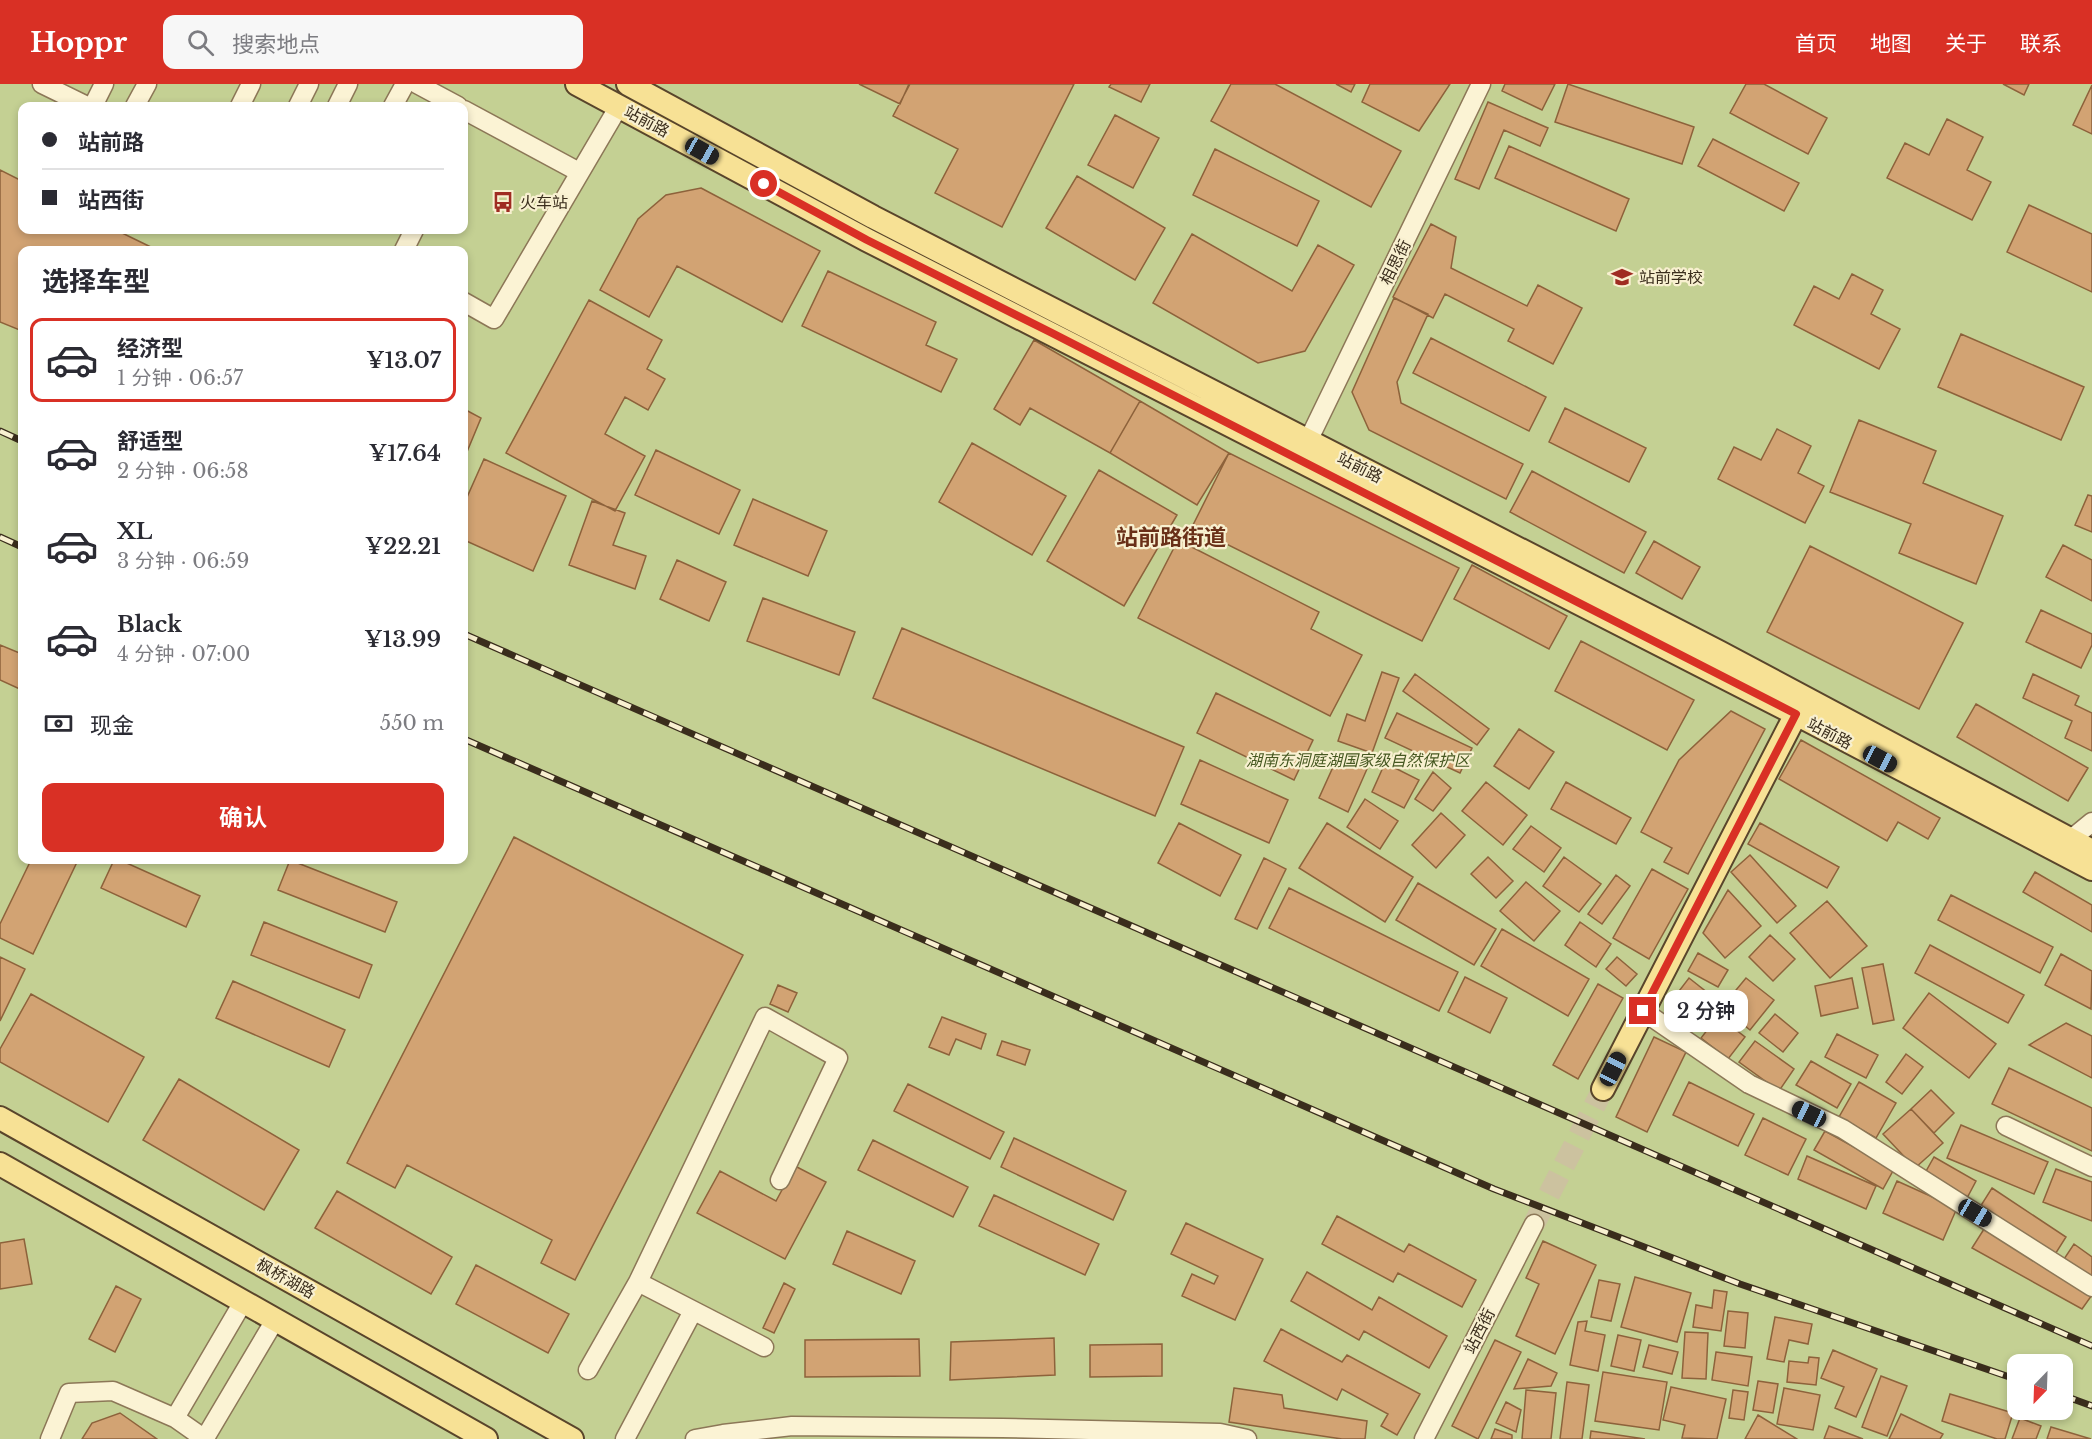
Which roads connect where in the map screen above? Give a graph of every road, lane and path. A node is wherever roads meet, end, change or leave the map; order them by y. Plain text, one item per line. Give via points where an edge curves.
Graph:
1 (42, 84) edge
2 (94, 84) edge
3 (104, 84) edge
4 (147, 84) edge
5 (251, 84) edge
6 (309, 84) edge
7 (348, 84) edge
8 (577, 84) edge
9 (628, 84) edge
10 (1481, 84) edge
11 (406, 85) edge
12 (80, 102) edge
13 (89, 102) edge
14 (91, 102) edge
15 (137, 102) edge
16 (242, 102) edge
17 (300, 102) edge
18 (339, 102) edge
19 (395, 102) edge
20 (439, 102) edge
21 (619, 106) junction
22 (468, 117) edge
23 (579, 172) junction
24 (468, 304) edge
25 (1308, 441) junction
26 (1796, 714) junction
27 (2092, 822) edge
28 (2070, 840) junction
29 (2092, 851) edge
30 (2092, 869) edge
31 (1643, 1011) junction
32 (1603, 1089) tunnel mouth
33 (0, 1118) edge
34 (2006, 1126) dead end
35 (0, 1164) edge
36 (2092, 1167) edge
37 (780, 1180) dead end
38 (1533, 1224) tunnel mouth
39 (638, 1282) junction
40 (2092, 1287) edge
41 (243, 1302) junction
42 (693, 1311) junction
43 (275, 1320) junction
44 (764, 1347) dead end
45 (588, 1370) dead end
46 (175, 1418) junction
47 (1220, 1436) edge
48 (50, 1439) edge
49 (206, 1439) edge
50 (486, 1439) edge
51 (572, 1439) edge
52 (625, 1439) edge
53 (695, 1439) edge
54 (1247, 1439) edge
55 (1424, 1439) edge

1 - 12 street
2 - 13 street
3 - 14 street
4 - 15 street
5 - 16 street
6 - 17 street
7 - 18 street
8 - 21 main road, 站前路
9 - 25 main road, 站前路 via 873,217
10 - 25 street, 相思街
11 - 19 street
11 - 20 street
21 - 23 street
21 - 26 main road, 站前路 via 867,240
22 - 23 street
23 - 24 street via 494,319
25 - 28 main road, 站前路 via 1719,652
26 - 30 main road, 站前路
26 - 31 main road
27 - 28 street
28 - 29 main road, 站前路
31 - 32 main road
31 - 40 street via 1749,1084 1842,1129
33 - 51 main road, 枫桥湖路
34 - 36 street
35 - 41 main road
37 - 39 street via 838,1058 765,1017
38 - 55 street, 站西街
39 - 42 street
39 - 45 street
41 - 43 main road
41 - 46 street
42 - 44 street
42 - 52 street
43 - 49 street
43 - 50 main road
46 - 48 street via 113,1391 69,1393
46 - 49 street
47 - 53 street via 792,1426
47 - 54 street

